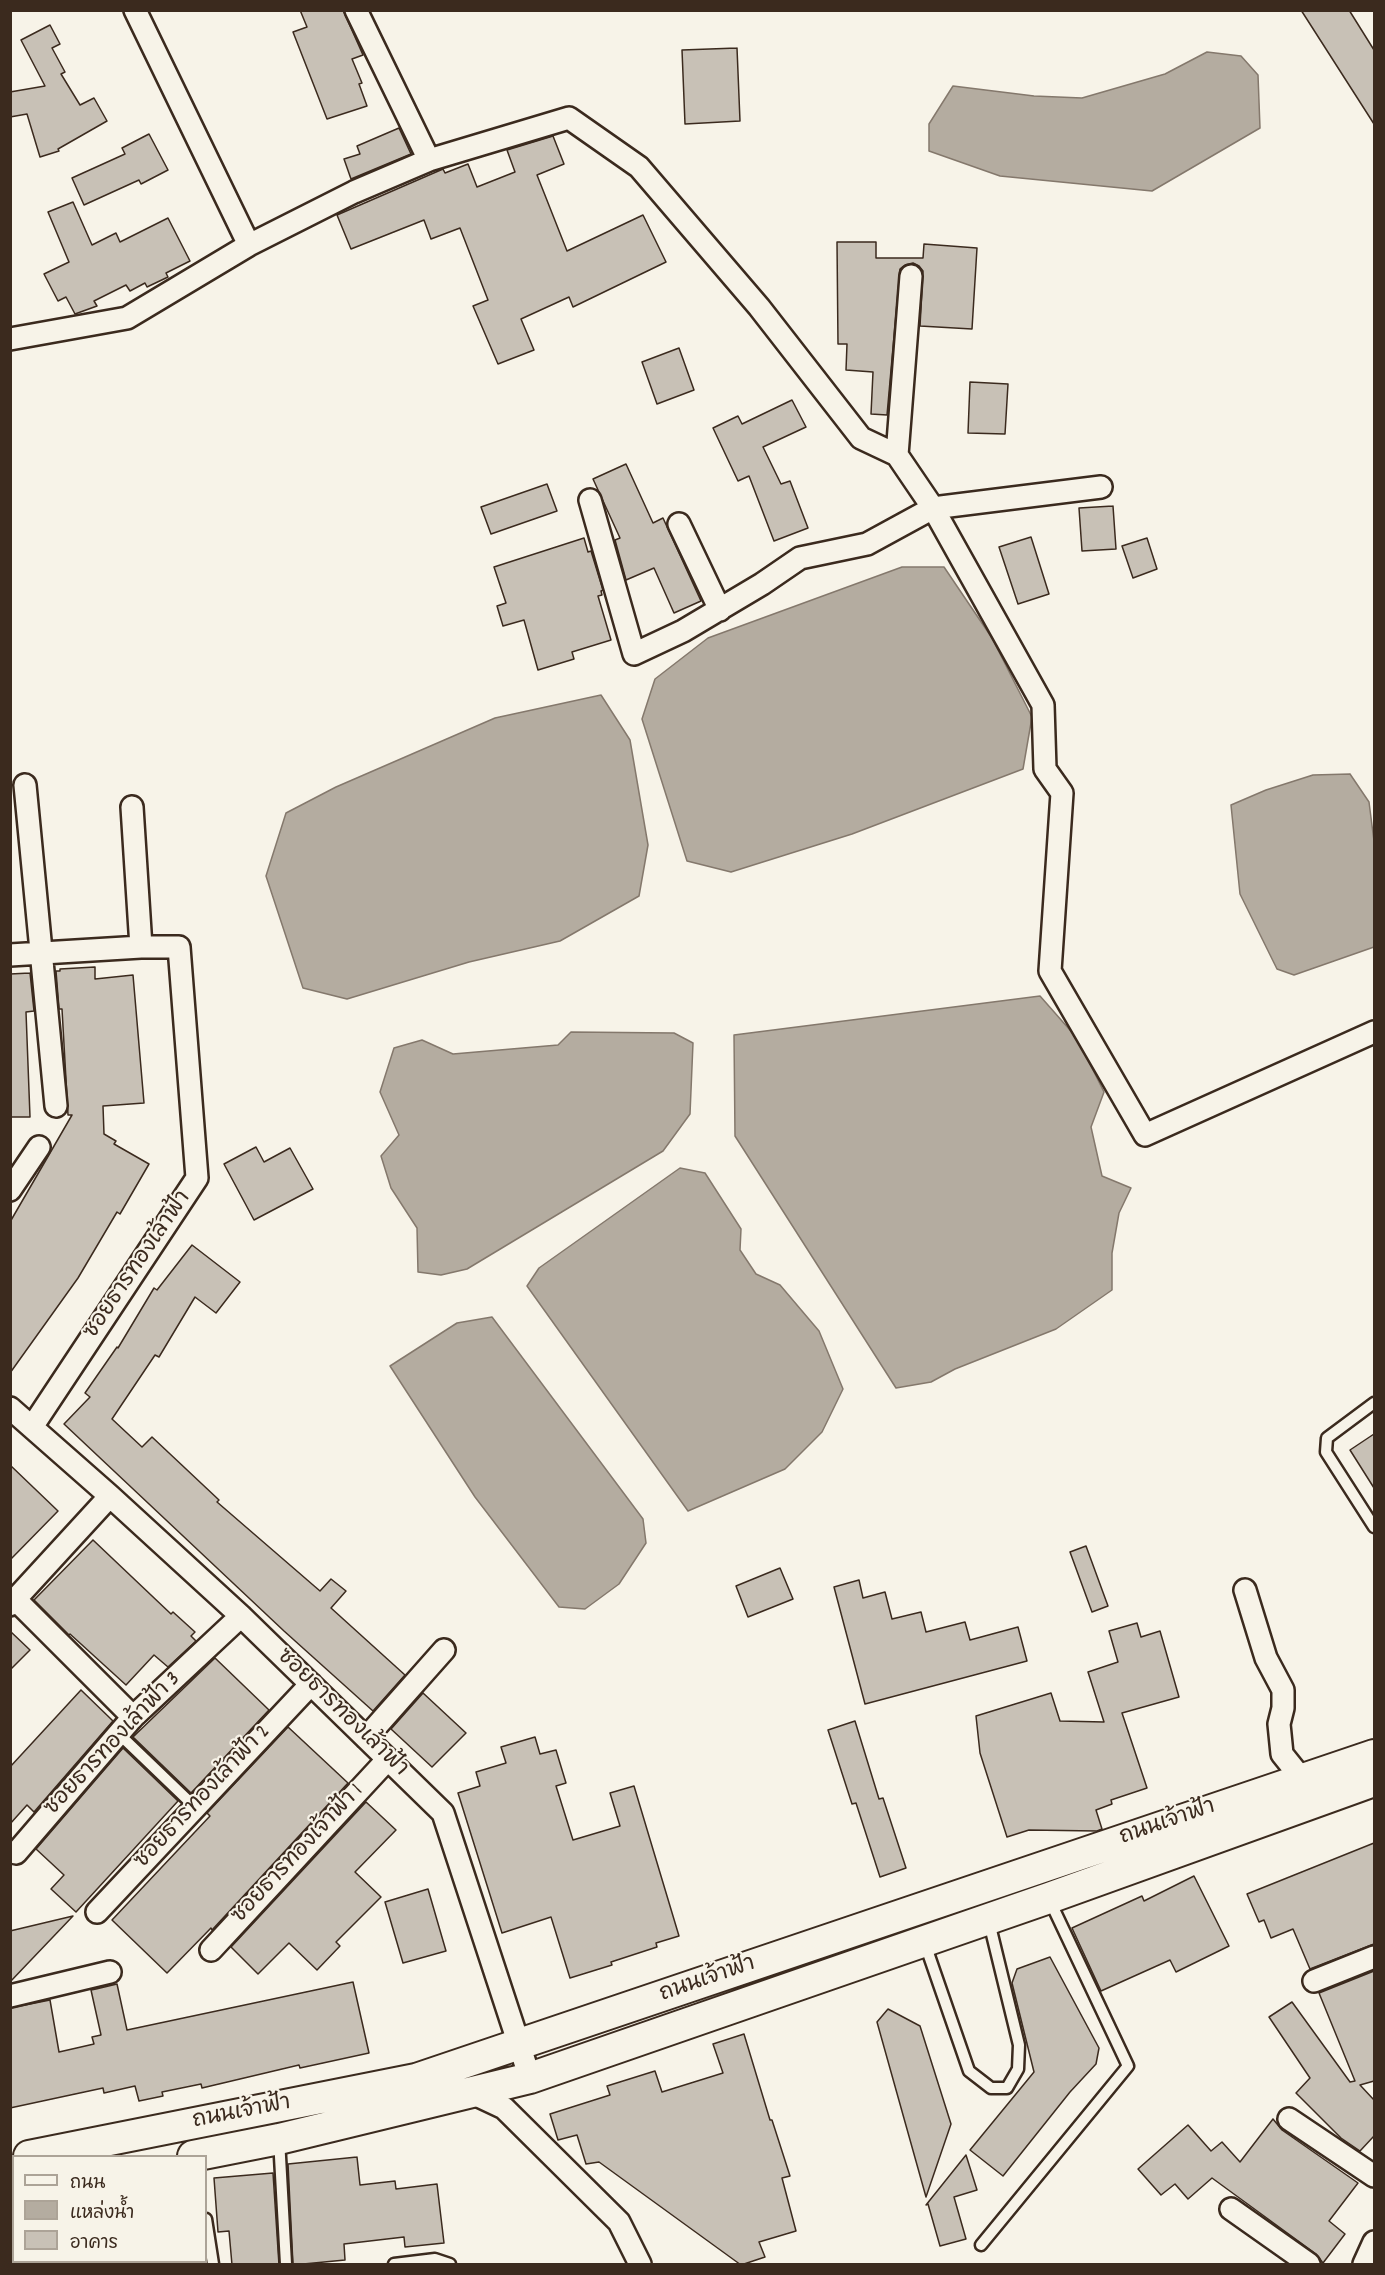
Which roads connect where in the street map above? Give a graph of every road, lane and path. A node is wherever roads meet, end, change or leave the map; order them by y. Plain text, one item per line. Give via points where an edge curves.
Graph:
1 (135, 10) edge
2 (356, 10) edge
3 (429, 160) junction
4 (249, 245) junction
5 (911, 276) dead end
6 (10, 339) edge
7 (897, 455) junction
8 (1101, 487) dead end
9 (590, 500) dead end
10 (933, 507) junction
11 (679, 524) dead end
12 (720, 610) junction
13 (25, 785) dead end
14 (132, 807) dead end
15 (141, 947) junction
16 (42, 953) junction
17 (10, 955) edge
18 (1374, 1032) edge
19 (56, 1106) dead end
20 (39, 1148) dead end
21 (10, 1190) edge
22 (1374, 1403) edge
23 (10, 1408) edge
24 (32, 1426) junction
25 (110, 1496) junction
26 (1374, 1527) edge
27 (1245, 1590) dead end
28 (13, 1603) edge
29 (241, 1616) junction
30 (444, 1650) dead end
31 (311, 1684) junction
32 (133, 1717) junction
33 (119, 1734) junction
34 (366, 1738) junction
35 (1374, 1755) edge
36 (388, 1759) junction
37 (1302, 1779) junction
38 (1374, 1781) edge
39 (195, 1807) junction
40 (16, 1853) dead end
41 (1049, 1898) junction
42 (97, 1912) dead end
43 (988, 1919) junction
44 (924, 1941) junction
45 (211, 1950) dead end
46 (1374, 1958) edge
47 (110, 1972) dead end
48 (1314, 1981) dead end
49 (10, 1996) edge
50 (520, 2044) junction
51 (530, 2078) junction
52 (470, 2092) junction
53 (1289, 2119) dead end
54 (279, 2139) junction
55 (39, 2155) edge
56 (200, 2155) edge
57 (1374, 2176) edge
58 (1231, 2209) dead end
59 (207, 2226) edge
60 (1374, 2242) edge
61 (981, 2245) dead end
62 (213, 2265) edge
63 (285, 2265) edge
64 (394, 2265) edge
65 (450, 2265) edge
66 (640, 2265) edge
67 (1309, 2265) edge
68 (1364, 2265) edge

1 - 4 street
2 - 3 street
3 - 4 street via 354,192
3 - 7 street via 569,117 639,167 759,307 861,438
4 - 6 street via 127,318
5 - 7 street
7 - 10 street
8 - 10 street
9 - 12 street via 634,654
10 - 12 street via 867,544 800,558
10 - 18 street via 1043,705 1046,769 1062,793 1050,971 1145,1135
11 - 12 street
13 - 16 street
14 - 15 street
15 - 16 street
15 - 24 street, ซอยธารทองเล้าฟ้า via 179,947 197,1178
16 - 17 street
16 - 19 street
20 - 21 street
22 - 26 lane via 1327,1438 1326,1452
23 - 24 street, ซอยธารทองเล้าฟ้า
24 - 25 street, ซอยธารทองเล้าฟ้า
25 - 28 street
25 - 29 street, ซอยธารทองเล้าฟ้า
27 - 37 street via 1266,1658 1283,1690 1279,1724 1282,1754
28 - 32 street
29 - 31 street, ซอยธารทองเล้าฟ้า
29 - 32 street, ซอยธารทองเล้าฟ้า 3
30 - 34 street
31 - 34 street, ซอยธารทองเล้าฟ้า
31 - 39 street, ซอยธารทองเล้าฟ้า 2
32 - 33 street, ซอยธารทองเล้าฟ้า 3
33 - 39 lane
33 - 40 street, ซอยธารทองเล้าฟ้า 3
34 - 36 street, ซอยธารทองเล้าฟ้า
35 - 37 main road, ถนนเจ้าฟ้า
36 - 45 street, ซอยธารทองเจ้าฟ้า 1
36 - 50 street, ซอยธารทองเล้าฟ้า via 442,1813
37 - 50 main road, ถนนเจ้าฟ้า
38 - 41 main road, ถนนเจ้าฟ้า
39 - 42 street, ซอยธารทองเล้าฟ้า 2
41 - 43 main road, ถนนเจ้าฟ้า
41 - 61 lane via 1128,2066
43 - 44 main road, ถนนเจ้าฟ้า
43 - 44 lane via 1019,2045 1018,2069 1007,2088 991,2088 969,2071
44 - 51 main road, ถนนเจ้าฟ้า
46 - 48 street
47 - 49 street
50 - 51 street, ซอยธารทองเล้าฟ้า
50 - 55 main road, ถนนเจ้าฟ้า via 416,2079
51 - 52 main road, ถนนเจ้าฟ้า
52 - 54 main road, ถนนเจ้าฟ้า
52 - 66 street via 504,2108 619,2222
53 - 57 street
54 - 56 main road, ถนนเจ้าฟ้า
54 - 63 lane
58 - 67 street
59 - 62 lane
60 - 68 street
64 - 65 lane via 435,2259

